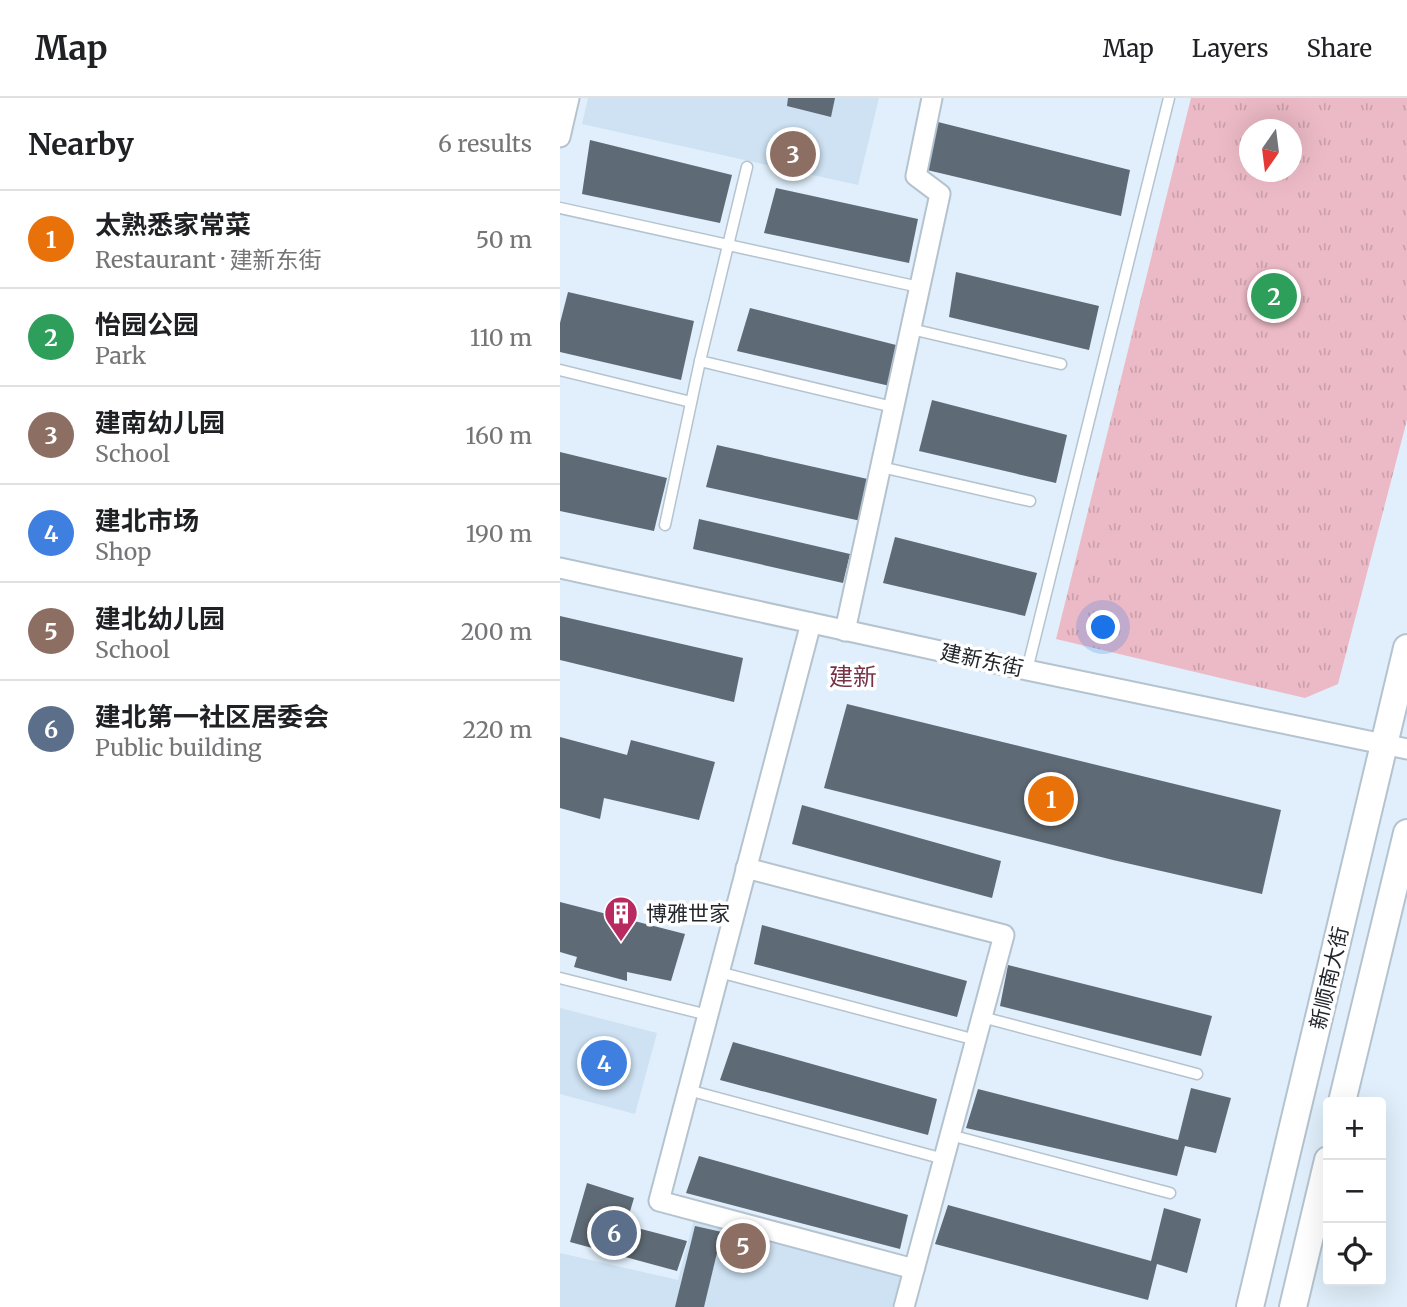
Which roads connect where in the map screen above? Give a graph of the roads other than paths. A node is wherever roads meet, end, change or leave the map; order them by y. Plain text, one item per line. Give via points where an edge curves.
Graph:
1 (569, 98) edge
2 (932, 98) edge
3 (1169, 98) edge
4 (560, 137) edge
5 (747, 167) dead end
6 (560, 208) edge
7 (728, 244) junction
8 (919, 287) junction
9 (911, 329) junction
10 (700, 361) junction
11 (1061, 364) dead end
12 (560, 370) edge
13 (691, 401) junction
14 (894, 407) junction
15 (881, 467) junction
16 (1030, 501) dead end
17 (665, 525) dead end
18 (560, 568) edge
19 (811, 623) junction
20 (845, 631) junction
21 (1407, 648) edge
22 (1027, 670) junction
23 (1399, 748) edge
24 (1407, 833) edge
25 (747, 867) junction
26 (719, 972) junction
27 (560, 978) edge
28 (708, 1015) junction
29 (982, 1017) junction
30 (976, 1040) junction
31 (1197, 1074) dead end
32 (688, 1090) junction
33 (1343, 1097) edge
34 (950, 1135) junction
35 (944, 1159) junction
36 (1323, 1181) edge
37 (1170, 1193) dead end
38 (914, 1269) junction
39 (905, 1307) edge
40 (1250, 1307) edge
41 (1293, 1307) edge

1 - 4 street
2 - 8 street via 916,176 940,194
3 - 22 lane
5 - 7 lane
6 - 7 lane
7 - 8 lane
7 - 10 lane
8 - 9 street
9 - 11 lane
9 - 14 street
10 - 13 lane
10 - 14 lane
12 - 13 lane
13 - 17 lane
14 - 15 street
15 - 16 lane
15 - 20 street
18 - 19 street, 建新东街
19 - 20 street, 建新东街
19 - 25 street
20 - 22 street, 建新东街
21 - 23 main road, 新顺南大街
22 - 23 street, 建新东街
23 - 40 main road, 新顺南大街
24 - 33 main road, 新顺南大街
25 - 26 street
25 - 29 street via 1004,935
26 - 28 street
26 - 30 lane
27 - 28 lane
28 - 32 street
29 - 30 street
29 - 31 lane
30 - 34 street
32 - 35 lane
32 - 38 street via 659,1201
34 - 35 street
34 - 37 lane
35 - 38 street
36 - 41 main road
38 - 39 street

